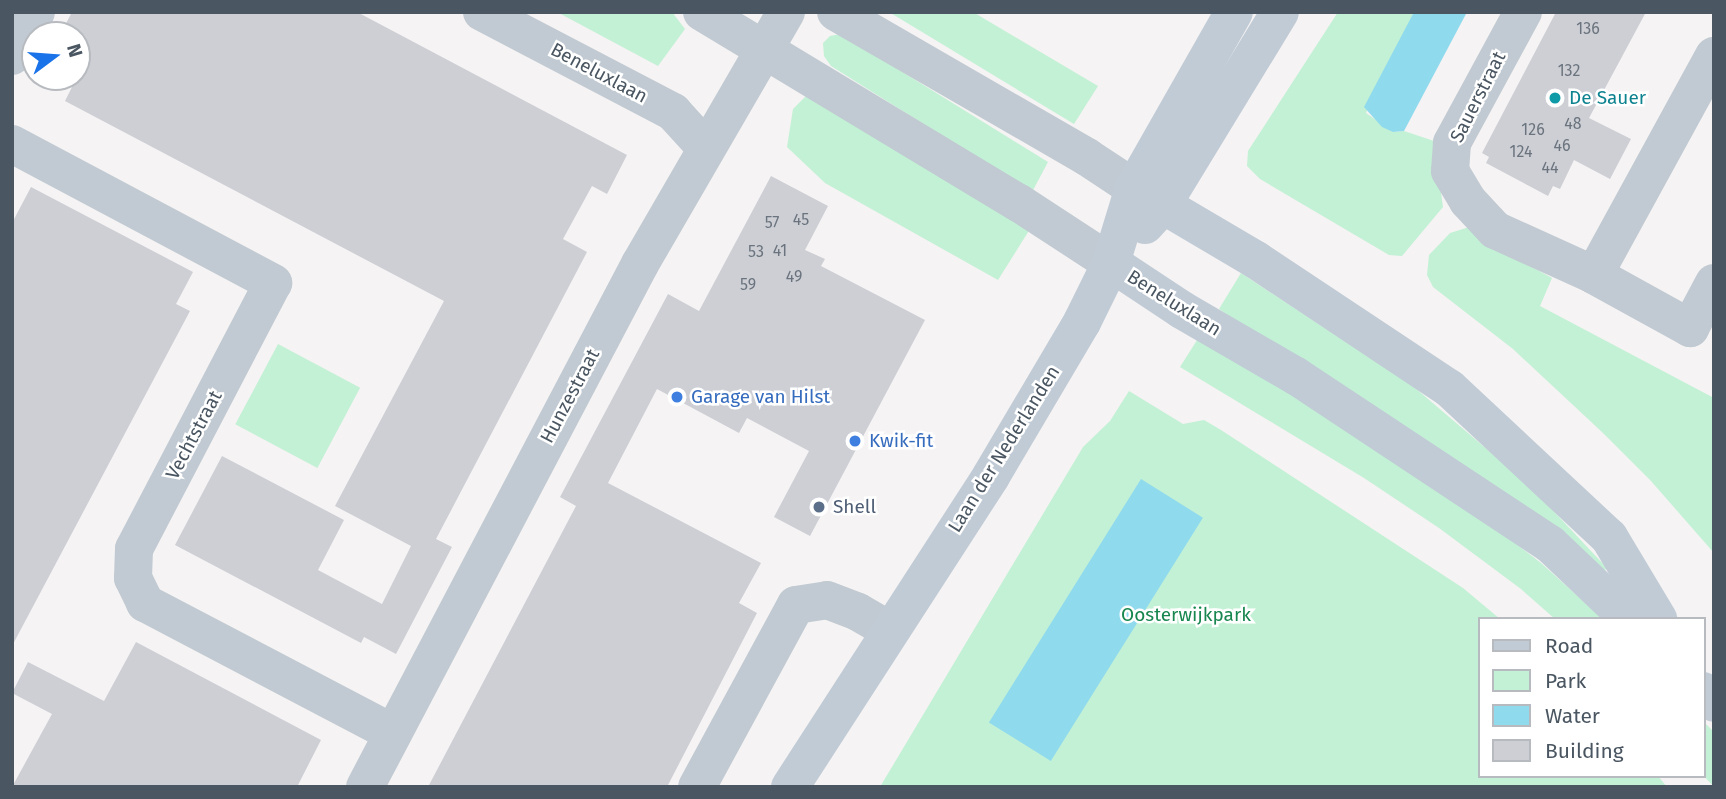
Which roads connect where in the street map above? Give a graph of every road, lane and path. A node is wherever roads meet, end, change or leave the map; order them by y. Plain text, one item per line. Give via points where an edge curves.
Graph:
1 (36, 12) edge
2 (482, 12) edge
3 (702, 12) edge
4 (786, 12) edge
5 (836, 12) edge
6 (1234, 12) edge
7 (1280, 12) edge
8 (1523, 12) edge
9 (765, 50) junction
10 (12, 56) edge
11 (1714, 56) edge
12 (12, 144) edge
13 (705, 147) junction
14 (1147, 198) junction
15 (1111, 263) junction
16 (1594, 275) junction
17 (1714, 283) edge
18 (1702, 334) edge
19 (1627, 617) edge
20 (1657, 617) edge
21 (889, 630) junction
22 (393, 733) junction
23 (365, 787) edge
24 (697, 787) edge
25 (789, 787) edge

1 - 10 street
2 - 13 street, Beneluxlaan via 673,113
3 - 9 street, Beneluxlaan
4 - 9 street, Hunzestraat
5 - 14 street via 1087,157
6 - 14 main road, Laan der Nederlanden
7 - 14 main road, Laan der Nederlanden
8 - 16 street, Sauerstraat via 1451,143 1450,171 1468,201 1494,230
9 - 13 street, Hunzestraat
9 - 15 street, Beneluxlaan
11 - 16 street
12 - 22 street, Vechtstraat via 273,284 134,549 134,578 145,603
13 - 22 street, Hunzestraat
14 - 15 main road, Laan der Nederlanden
14 - 20 main road via 1256,260 1449,388 1609,537
15 - 19 main road, Beneluxlaan via 1296,376 1549,544
15 - 21 main road, Laan der Nederlanden via 1082,322 991,476
16 - 18 street, Sauerstraat
17 - 18 street, Sauerstraat
21 - 24 street via 827,600 796,605
21 - 25 main road, Laan der Nederlanden
22 - 23 street, Hunzestraat

